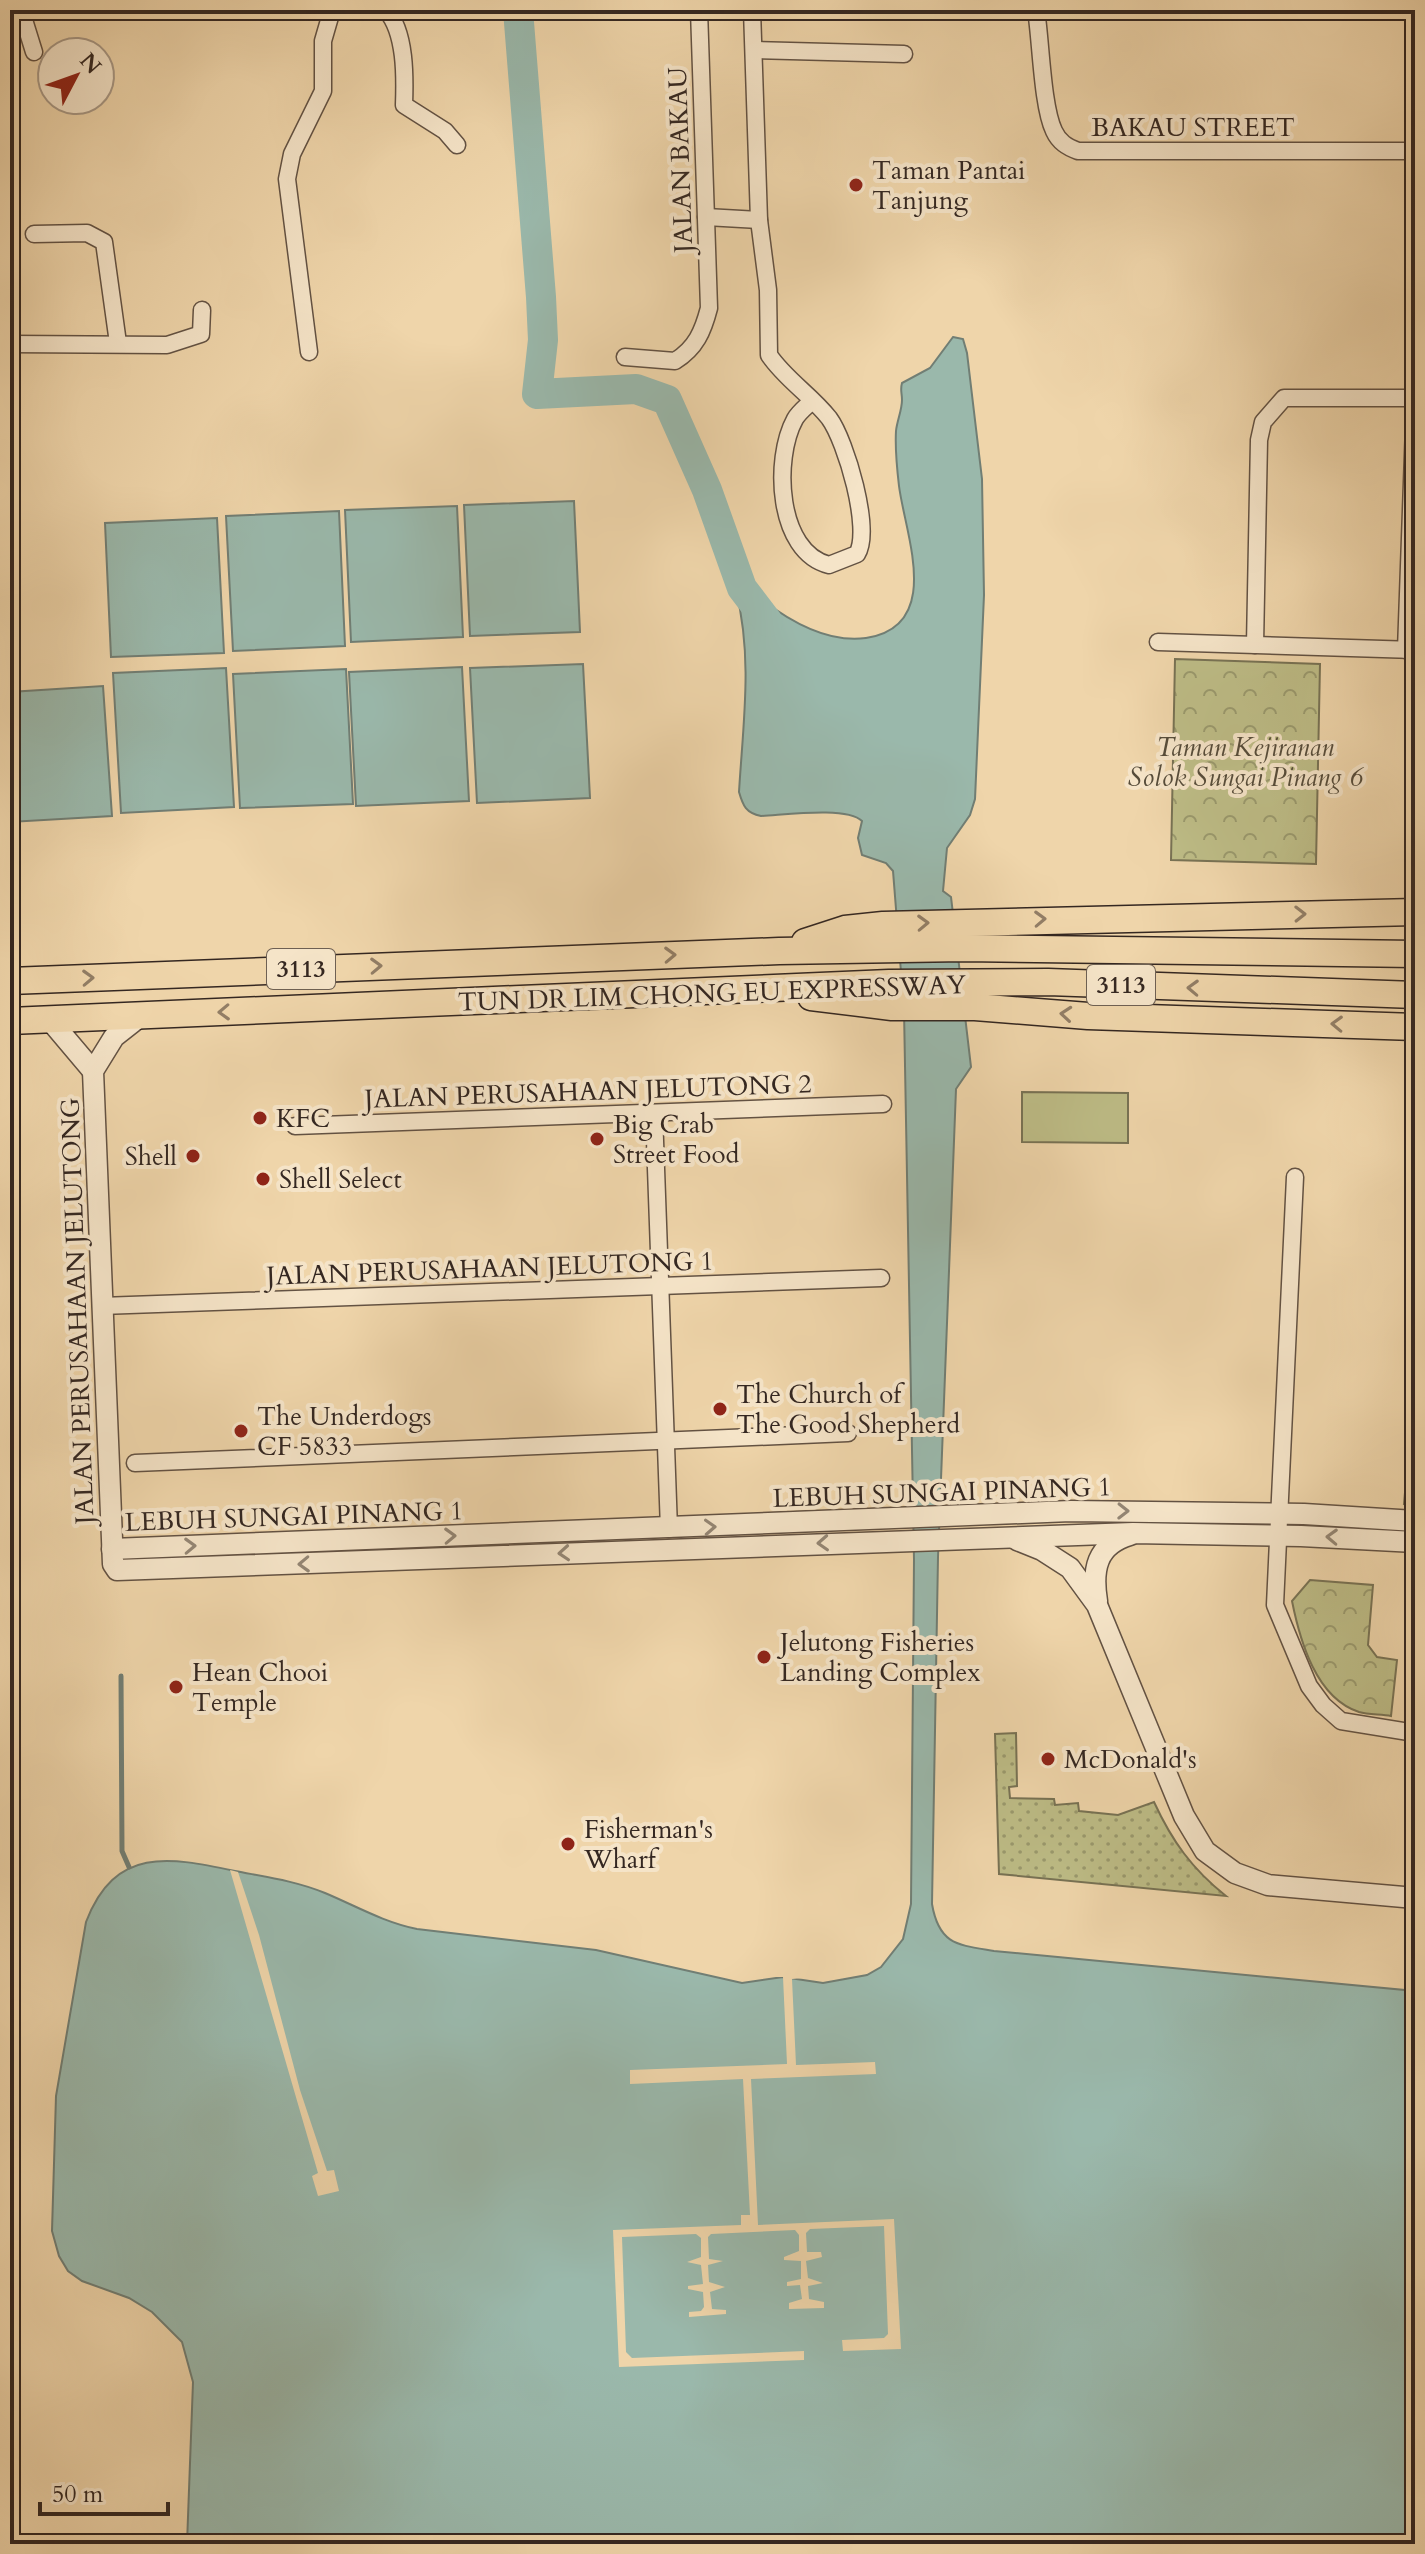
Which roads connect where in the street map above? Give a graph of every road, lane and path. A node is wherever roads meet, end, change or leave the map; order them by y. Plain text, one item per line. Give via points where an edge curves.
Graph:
1 (21, 10) edge
2 (332, 10) edge
3 (386, 10) edge
4 (699, 10) edge
5 (752, 10) edge
6 (1036, 10) edge
7 (755, 50) junction
8 (34, 52) dead end
9 (904, 54) dead end
10 (457, 145) dead end
11 (1415, 151) edge
12 (706, 217) junction
13 (759, 220) junction
14 (34, 234) dead end
15 (202, 310) dead end
16 (118, 343) junction
17 (10, 344) edge
18 (309, 352) dead end
19 (625, 357) dead end
20 (1415, 398) edge
21 (812, 401) junction
22 (1158, 642) dead end
23 (1255, 645) junction
24 (1410, 650) edge
25 (1415, 912) edge
26 (963, 935) junction
27 (1415, 954) edge
28 (10, 981) edge
29 (972, 995) junction
30 (1415, 995) edge
31 (142, 1015) junction
32 (50, 1020) junction
33 (10, 1021) edge
34 (1415, 1027) edge
35 (93, 1071) junction
36 (883, 1104) dead end
37 (654, 1113) junction
38 (295, 1126) dead end
39 (1295, 1177) dead end
40 (881, 1278) dead end
41 (660, 1286) junction
42 (101, 1306) junction
43 (848, 1433) dead end
44 (666, 1441) junction
45 (135, 1463) dead end
46 (1280, 1513) junction
47 (1415, 1521) edge
48 (669, 1529) junction
49 (1133, 1533) junction
50 (1006, 1536) junction
51 (1279, 1536) junction
52 (1415, 1542) edge
53 (112, 1549) junction
54 (1097, 1605) junction
55 (1415, 1733) edge
56 (1415, 1898) edge

1 - 8 street
2 - 18 street via 323,41 323,91 292,154 287,179
3 - 10 street via 396,26 404,105
4 - 12 street, JALAN BAKAU
5 - 7 street
6 - 11 street, BAKAU STREET via 1050,120 1068,148
7 - 9 street
7 - 13 street
12 - 13 street
12 - 19 street, JALAN BAKAU via 709,308 704,328 680,359
13 - 21 street via 769,355
14 - 16 street via 87,233 104,242
15 - 16 street via 204,329 197,338 167,345
16 - 17 street
20 - 23 street via 1284,398 1263,422
20 - 24 street
21 - 21 street via 843,441 863,528 857,554 829,565 808,557 797,543 785,506 792,426
22 - 23 street
23 - 24 street
26 -> 25 highway
26 - 27 highway, TUN DR LIM CHONG EU EXPRESSWAY / 3113 via 1272,952
28 -> 26 highway, TUN DR LIM CHONG EU EXPRESSWAY / 3113 via 779,951 886,937
30 -> 29 highway, TUN DR LIM CHONG EU EXPRESSWAY / 3113 via 1048,982
29 -> 31 highway, TUN DR LIM CHONG EU EXPRESSWAY / 3113 via 781,987
34 -> 29 highway via 1088,1016
31 - 32 highway, TUN DR LIM CHONG EU EXPRESSWAY / 3113
31 - 35 street, JALAN PERUSAHAAN JELUTONG via 114,1037
32 - 33 highway, TUN DR LIM CHONG EU EXPRESSWAY / 3113
32 - 35 street, JALAN PERUSAHAAN JELUTONG
35 - 42 street, JALAN PERUSAHAAN JELUTONG
36 - 37 street, JALAN PERUSAHAAN JELUTONG 2
37 - 38 street, JALAN PERUSAHAAN JELUTONG 2
37 - 41 street
39 - 46 street
40 - 41 street, JALAN PERUSAHAAN JELUTONG 1
41 - 42 street, JALAN PERUSAHAAN JELUTONG 1
41 - 44 street
42 - 53 street, JALAN PERUSAHAAN JELUTONG
43 - 44 street
44 - 45 street
44 - 48 street
46 - 47 street, LEBUH SUNGAI PINANG 1
48 -> 46 street, LEBUH SUNGAI PINANG 1 via 1071,1511
46 - 51 street
53 -> 48 street, LEBUH SUNGAI PINANG 1
49 - 50 street, LEBUH SUNGAI PINANG 1
49 - 51 street, LEBUH SUNGAI PINANG 1
49 - 54 street via 1108,1546 1098,1559
50 -> 53 street, LEBUH SUNGAI PINANG 1 via 120,1571 114,1567
50 - 54 street via 1070,1568
52 -> 51 street, LEBUH SUNGAI PINANG 1
51 - 55 street via 1275,1605 1309,1686 1341,1721
54 - 56 street via 1184,1816 1205,1851 1235,1873 1277,1887

